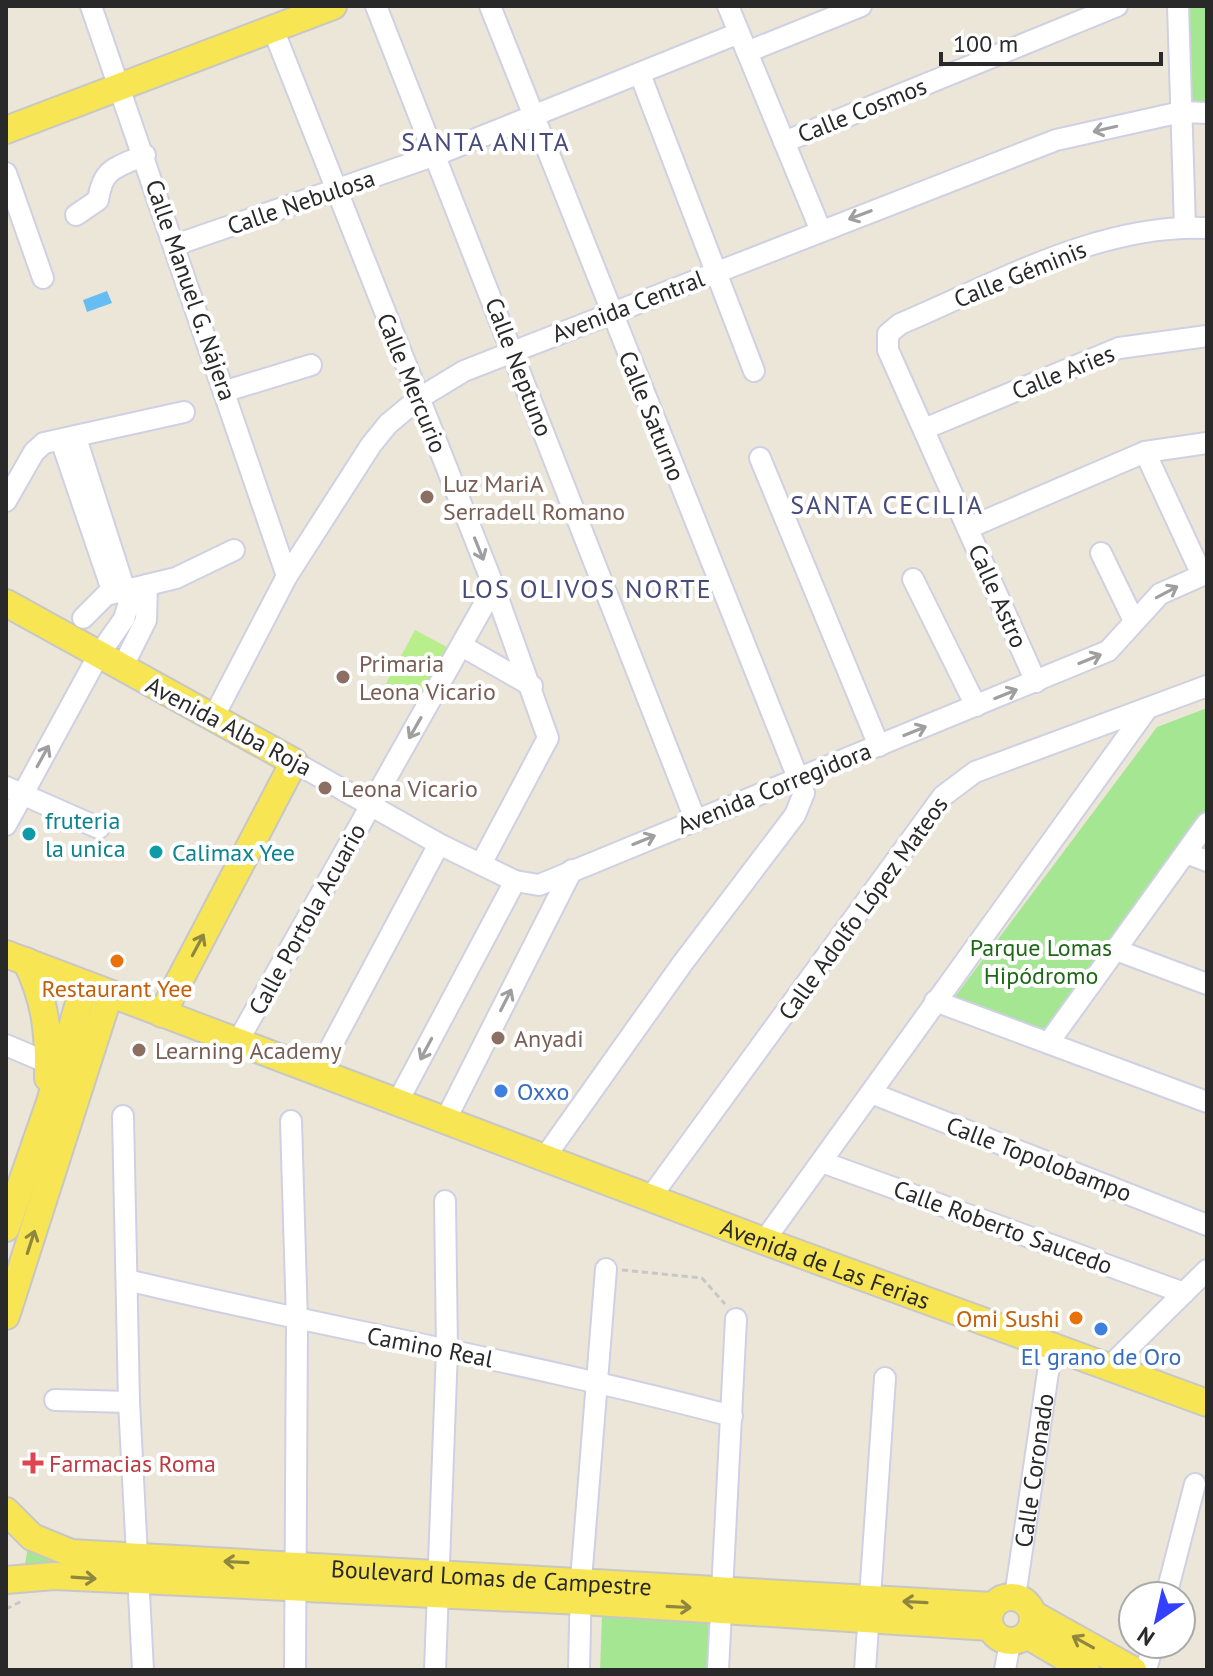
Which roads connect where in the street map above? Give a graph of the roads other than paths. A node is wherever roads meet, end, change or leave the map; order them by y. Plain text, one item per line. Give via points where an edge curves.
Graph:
1 (91, 6) edge
2 (333, 6) edge
3 (376, 6) edge
4 (490, 6) edge
5 (728, 6) edge
6 (861, 6) edge
7 (1117, 6) edge
8 (1178, 6) edge
9 (273, 29) junction
10 (739, 33) junction
11 (747, 52) junction
12 (640, 74) junction
13 (119, 87) junction
14 (1181, 112) junction
15 (1207, 113) edge
16 (534, 116) junction
17 (6, 130) edge
18 (784, 142) junction
19 (145, 155) junction
20 (436, 155) junction
21 (6, 173) edge
22 (335, 191) junction
23 (76, 215) dead end
24 (1185, 227) junction
25 (1207, 228) edge
26 (821, 231) junction
27 (175, 245) junction
28 (715, 273) junction
29 (43, 278) dead end
30 (610, 312) junction
31 (888, 334) joint
32 (1207, 336) edge
33 (513, 350) junction
34 (311, 365) dead end
35 (754, 371) dead end
36 (226, 391) junction
37 (418, 399) junction
38 (184, 412) dead end
39 (924, 429) junction
40 (68, 439) junction
41 (1207, 443) edge
42 (1145, 452) junction
43 (760, 458) dead end
44 (6, 501) edge
45 (968, 528) junction
46 (234, 550) dead end
47 (1101, 553) dead end
48 (1204, 574) edge
49 (287, 576) junction
50 (913, 579) dead end
51 (147, 585) junction
52 (494, 587) junction
53 (120, 591) junction
54 (6, 603) edge
55 (83, 618) dead end
56 (1134, 621) junction
57 (462, 646) junction
58 (98, 656) junction
59 (122, 668) junction
60 (1036, 682) junction
61 (532, 686) junction
62 (1207, 686) edge
63 (976, 706) junction
64 (1147, 709) junction
65 (213, 718) junction
66 (879, 746) junction
67 (294, 762) junction
68 (800, 780) junction
69 (14, 790) edge
70 (371, 805) junction
71 (695, 819) junction
72 (1207, 823) edge
73 (6, 825) edge
74 (99, 828) dead end
75 (439, 844) junction
76 (1186, 853) junction
77 (1207, 861) edge
78 (481, 864) junction
79 (572, 870) junction
80 (515, 881) junction
81 (539, 885) joint
82 (1116, 950) junction
83 (16, 958) edge
84 (1207, 984) edge
85 (84, 986) junction
86 (109, 995) junction
87 (935, 1001) junction
88 (153, 1011) junction
89 (238, 1041) junction
90 (1049, 1042) junction
91 (6, 1045) edge
92 (48, 1063) junction
93 (317, 1073) junction
94 (82, 1075) junction
95 (871, 1093) junction
96 (50, 1102) junction
97 (1207, 1102) edge
98 (397, 1103) junction
99 (123, 1116) dead end
100 (446, 1119) junction
101 (291, 1121) dead end
102 (545, 1157) junction
103 (822, 1162) junction
104 (650, 1198) junction
105 (445, 1201) dead end
106 (1207, 1225) edge
107 (6, 1228) edge
108 (764, 1241) junction
109 (606, 1269) road end
110 (1207, 1270) edge
111 (127, 1280) junction
112 (1184, 1293) junction
113 (6, 1316) edge
114 (736, 1319) road end
115 (297, 1321) junction
116 (1052, 1345) junction
117 (447, 1350) junction
118 (1110, 1366) junction
119 (885, 1378) dead end
120 (599, 1380) junction
121 (55, 1400) dead end
122 (129, 1402) junction
123 (1207, 1403) edge
124 (732, 1416) junction
125 (1195, 1484) dead end
126 (6, 1511) edge
127 (138, 1569) junction
128 (296, 1577) junction
129 (6, 1580) edge
130 (1170, 1580) edge
131 (440, 1585) junction
132 (581, 1591) junction
133 (719, 1599) junction
134 (867, 1608) junction
135 (1011, 1620) junction
136 (143, 1670) edge
137 (295, 1670) edge
138 (435, 1670) edge
139 (579, 1670) edge
140 (718, 1670) edge
141 (865, 1670) edge
142 (1005, 1670) edge
143 (1086, 1670) edge
144 (1133, 1670) edge

1 - 13 street, Calle Manuel G. Nájera
2 - 9 main road
3 - 20 street, Calle Neptuno
4 - 16 street, Calle Saturno
5 - 10 street
6 - 11 street
7 - 18 street, Calle Cosmos
8 - 14 street
9 - 13 main road
9 - 22 street, Calle Mercurio
10 - 11 street
10 - 12 street, Calle Nebulosa
11 - 18 street
12 - 16 street, Calle Nebulosa
12 - 28 street
13 - 17 main road
13 - 19 street, Calle Manuel G. Nájera
14 - 15 street, Avenida Central
14 - 24 street
14 -> 26 street, Avenida Central via 1056,140
16 - 20 street, Calle Nebulosa
16 - 30 street, Calle Saturno
18 - 26 street
19 - 23 street via 110,171 101,182 98,200
19 - 27 street, Calle Manuel G. Nájera
20 - 22 street, Calle Nebulosa
20 - 33 street, Calle Neptuno
21 - 29 street
22 - 27 street, Calle Nebulosa
22 - 37 street, Calle Mercurio
24 - 25 street, Calle Géminis
24 - 31 street, Calle Géminis via 1091,244 900,324
26 - 28 street, Avenida Central
27 - 36 street, Calle Manuel G. Nájera
28 - 30 street, Avenida Central
28 - 35 street
30 - 33 street, Avenida Central
30 - 68 street, Calle Saturno
31 - 39 street, Calle Astro via 888,350
32 - 39 street, Calle Aries via 1119,348
33 - 37 street, Avenida Central
33 - 71 street, Calle Neptuno
34 - 36 street
36 - 49 street, Calle Manuel G. Nájera
37 - 49 street, Avenida Central via 371,445
37 -> 52 street, Calle Mercurio
38 - 40 street
39 - 45 street, Calle Astro
40 - 44 street via 38,446
40 - 53 street
41 - 42 street
42 - 45 street
42 - 48 street
43 - 66 street
45 - 60 street, Calle Astro
46 - 51 street via 176,578
47 - 56 street
56 -> 48 street, Avenida Corregidora via 1160,594
49 - 65 street, Avenida Central
50 - 63 street
51 - 53 street
51 - 59 street via 146,620
52 - 57 street, Calle Portola Acuario
52 - 61 street, Calle Mercurio
53 - 55 street
53 - 58 street via 128,612
54 - 58 main road, Avenida Alba Roja
60 -> 56 street, Avenida Corregidora via 1108,651
57 - 61 street
57 -> 70 street, Calle Portola Acuario
58 - 59 main road, Avenida Alba Roja
69 -> 58 street
59 - 65 main road, Avenida Alba Roja
63 -> 60 street, Avenida Corregidora
61 - 78 street, Calle Mercurio via 547,745
62 - 64 street, Calle Adolfo López Mateos
66 -> 63 street, Avenida Corregidora
64 - 87 street
64 - 104 street, Calle Adolfo López Mateos via 975,772 943,796
65 - 67 main road, Avenida Alba Roja
66 - 68 street, Avenida Corregidora
67 - 70 street, Avenida Alba Roja
88 -> 67 main road
68 - 71 street, Avenida Corregidora
68 - 102 street via 800,807
69 - 73 street
69 - 74 street
70 - 75 street, Avenida Alba Roja
70 - 89 street, Calle Portola Acuario
79 -> 71 street, Avenida Corregidora
72 - 76 street
75 - 78 street, Avenida Alba Roja
75 - 93 street
76 - 77 street
76 - 82 street
78 - 80 street, Avenida Alba Roja
79 - 81 street, Avenida Corregidora
100 -> 79 street
80 - 81 street, Avenida Alba Roja
80 -> 98 street
82 - 84 street
82 - 90 street
83 - 85 main road
83 - 92 main road via 41,992
85 - 86 main road
85 - 96 main road
86 - 88 main road
86 - 94 main road
87 - 90 street
87 - 95 street
88 - 89 main road
88 - 94 main road via 116,1028
89 - 93 main road
90 - 97 street
91 - 92 street
92 - 96 main road
93 - 98 main road
113 -> 94 main road
95 - 103 street
95 - 106 street, Calle Topolobampo
96 - 107 main road
98 - 100 main road
99 - 111 street
100 - 102 main road, Avenida de Las Ferias
101 - 115 street
102 - 104 main road, Avenida de Las Ferias
103 - 108 street
103 - 112 street, Calle Roberto Saucedo
104 - 108 main road, Avenida de Las Ferias
105 - 117 street
108 - 116 main road, Avenida de Las Ferias
109 - 120 street
110 - 112 street
111 - 115 street, Camino Real
111 - 122 street
112 - 118 street
114 - 124 street
115 - 117 street, Camino Real
115 - 128 street
116 - 118 main road, Avenida de Las Ferias
116 - 135 street, Calle Coronado
117 - 120 street, Camino Real
117 - 131 street
118 - 123 main road, Avenida de Las Ferias
119 - 134 street
120 - 124 street, Camino Real
120 - 132 street
121 - 122 street
122 - 127 street
124 - 133 street
125 - 130 street
126 - 127 main road, Boulevard Lomas de Campestre via 51,1548
127 - 128 main road, Boulevard Lomas de Campestre
129 -> 127 main road, Boulevard Lomas de Campestre
127 - 136 street
128 - 131 main road, Boulevard Lomas de Campestre
128 - 137 street
131 - 132 main road, Boulevard Lomas de Campestre
131 - 138 street
132 - 133 main road, Boulevard Lomas de Campestre
132 - 139 street
133 - 134 main road, Boulevard Lomas de Campestre
133 - 140 street
134 - 135 main road, Boulevard Lomas de Campestre
134 - 141 street
135 - 142 street, Calle Coronado
135 - 143 main road, Boulevard Lomas de Campestre
144 -> 135 main road, Boulevard Lomas de Campestre

